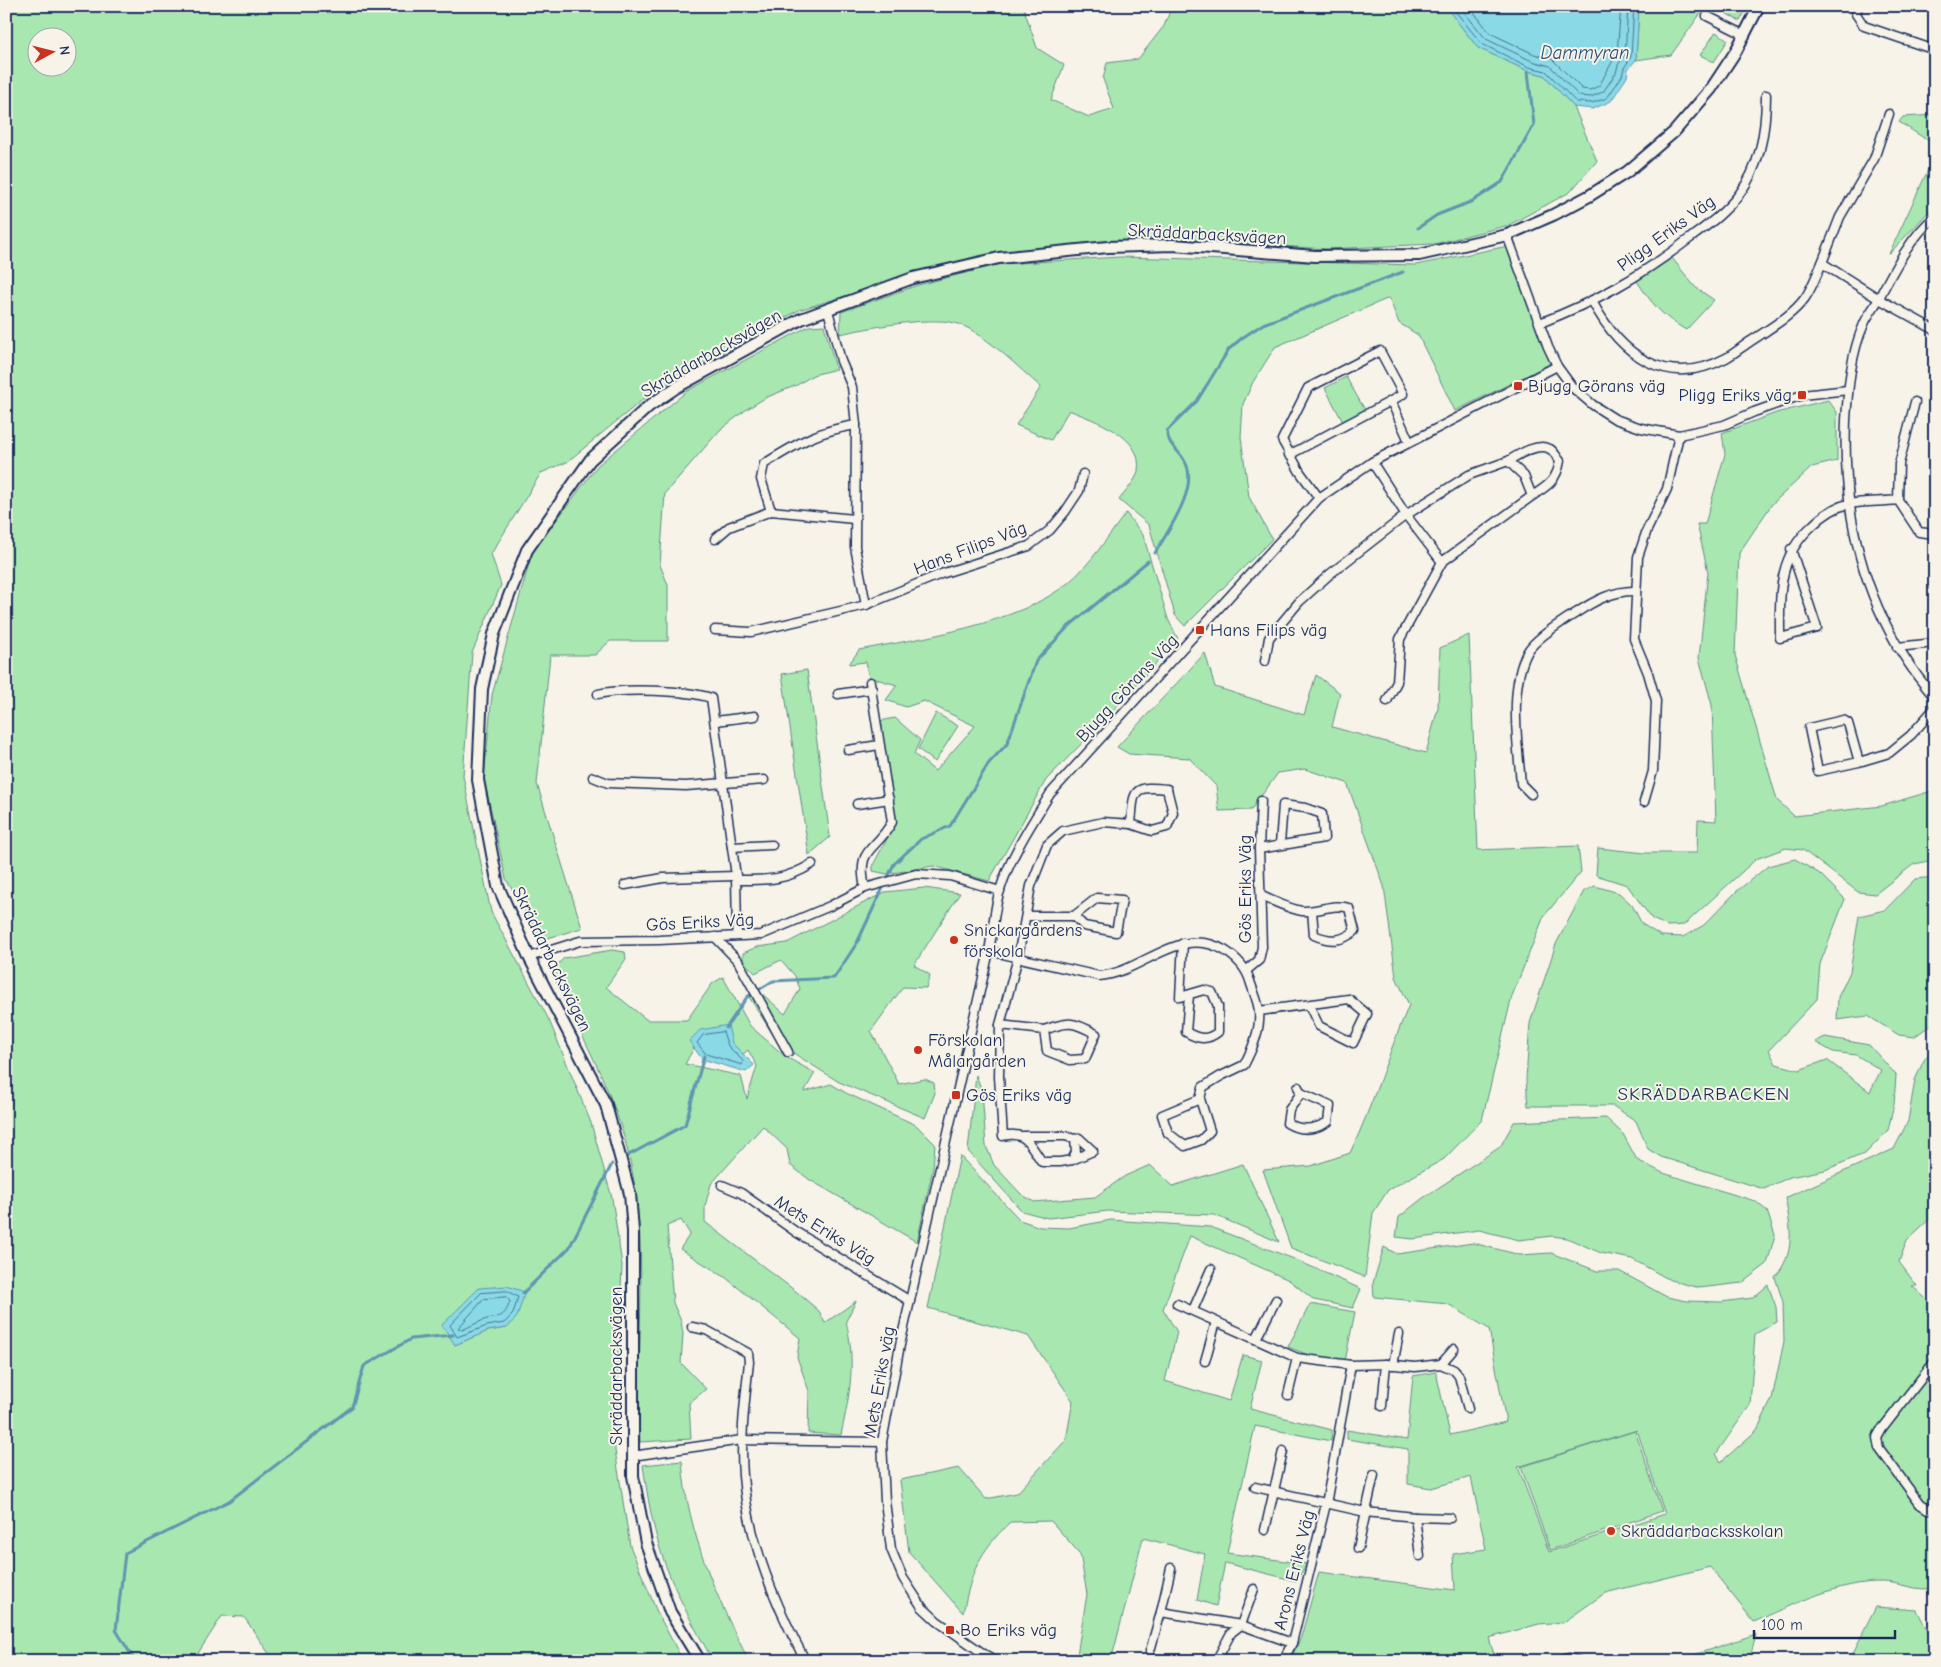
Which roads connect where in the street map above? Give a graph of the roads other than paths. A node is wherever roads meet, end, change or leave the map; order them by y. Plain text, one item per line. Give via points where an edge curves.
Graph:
1 (1759, 6) edge
2 (1858, 6) edge
3 (1707, 16) dead end
4 (1745, 35) junction
5 (1935, 50) edge
6 (1766, 95) dead end
7 (1889, 114) dead end
8 (1935, 217) edge
9 (1507, 234) junction
10 (1822, 263) junction
11 (1879, 299) junction
12 (1592, 301) junction
13 (828, 310) junction
14 (1540, 323) junction
15 (1935, 330) edge
16 (1557, 366) junction
17 (1848, 390) junction
18 (1391, 401) junction
19 (1915, 402) dead end
20 (856, 426) junction
21 (1679, 435) junction
22 (1409, 441) junction
23 (1290, 455) junction
24 (1508, 461) junction
25 (1372, 462) junction
26 (1084, 474) dead end
27 (1532, 496) junction
28 (1319, 498) junction
29 (1898, 500) junction
30 (1849, 504) junction
31 (770, 511) junction
32 (1406, 516) junction
33 (854, 519) junction
34 (1935, 534) edge
35 (714, 539) dead end
36 (1791, 549) junction
37 (1442, 562) junction
38 (1636, 591) junction
39 (866, 605) junction
40 (715, 630) dead end
41 (1935, 643) edge
42 (1897, 647) junction
43 (1265, 661) dead end
44 (598, 694) dead end
45 (838, 694) dead end
46 (1935, 698) edge
47 (1386, 701) dead end
48 (1935, 708) edge
49 (755, 716) dead end
50 (716, 721) junction
51 (879, 745) junction
52 (848, 750) dead end
53 (1859, 762) junction
54 (593, 777) dead end
55 (764, 780) dead end
56 (725, 785) junction
57 (1531, 794) dead end
58 (889, 799) junction
59 (1261, 801) dead end
60 (1644, 802) dead end
61 (857, 804) dead end
62 (1130, 824) junction
63 (1280, 844) junction
64 (732, 846) junction
65 (772, 846) dead end
66 (1259, 849) junction
67 (812, 864) dead end
68 (736, 878) junction
69 (625, 885) dead end
70 (865, 888) junction
71 (1000, 891) junction
72 (1261, 896) junction
73 (1312, 911) junction
74 (1026, 916) junction
75 (1074, 916) junction
76 (737, 935) junction
77 (715, 937) junction
78 (1183, 943) junction
79 (989, 951) junction
80 (529, 957) junction
81 (1018, 957) junction
82 (1247, 970) junction
83 (1189, 994) junction
84 (1309, 1005) junction
85 (1259, 1011) junction
86 (1000, 1025) junction
87 (1044, 1030) junction
88 (788, 1052) dead end
89 (1299, 1090) joint
90 (1200, 1099) junction
91 (1022, 1136) junction
92 (1075, 1139) junction
93 (1072, 1160) junction
94 (722, 1185) dead end
95 (1212, 1269) dead end
96 (1276, 1300) dead end
97 (910, 1301) junction
98 (1177, 1304) dead end
99 (1193, 1310) junction
100 (1216, 1322) junction
101 (692, 1327) dead end
102 (1399, 1334) dead end
103 (1256, 1338) junction
104 (1454, 1349) dead end
105 (1297, 1358) junction
106 (1205, 1361) dead end
107 (1935, 1361) edge
108 (1441, 1364) junction
109 (1351, 1365) junction
110 (1390, 1365) junction
111 (1288, 1395) dead end
112 (1382, 1406) dead end
113 (1468, 1409) dead end
114 (742, 1440) junction
115 (882, 1442) junction
116 (1283, 1451) dead end
117 (632, 1456) junction
118 (1374, 1476) dead end
119 (1255, 1487) dead end
120 (1274, 1492) junction
121 (1326, 1504) junction
122 (1935, 1508) edge
123 (1365, 1512) junction
124 (1415, 1517) junction
125 (1450, 1518) dead end
126 (1265, 1530) dead end
127 (1358, 1548) dead end
128 (1420, 1556) dead end
129 (1172, 1568) dead end
130 (1254, 1589) dead end
131 (1161, 1612) junction
132 (1242, 1625) junction
133 (1292, 1643) junction
134 (1150, 1651) dead end
135 (804, 1658) dead end
136 (700, 1661) edge
137 (997, 1661) edge
138 (1216, 1661) edge
139 (1283, 1661) edge
140 (1559, 1661) edge
141 (1578, 1661) edge

1 - 4 street, Skräddarbacksvägen
2 - 5 street via 1856,14 1864,26
3 - 4 street
4 - 9 street, Skräddarbacksvägen via 1711,89 1674,132 1627,172 1560,211
6 - 12 street, Pligg Eriks Väg via 1766,130 1757,160 1741,192 1721,215 1664,258
7 - 10 street via 1874,159 1840,217
8 - 11 street via 1895,265
9 - 13 street, Skräddarbacksvägen via 1419,255 1315,256 1173,245 1108,247 1009,257 913,278
9 - 14 street
10 - 11 street
10 - 12 street via 1805,298 1782,320 1725,358 1704,366 1679,370 1644,361 1626,350
11 - 15 street
11 - 17 street via 1864,324
12 - 14 street, Pligg Eriks Väg
13 - 20 street via 841,361 852,387
13 - 80 street, Skräddarbacksvägen via 801,319 677,387 649,406 590,460 527,550 494,634 482,689 477,752 478,780 498,886
14 - 16 street
16 - 21 street via 1573,388 1615,419
16 - 22 street, Bjugg Görans Väg
17 - 21 street via 1802,395 1724,425
17 - 30 street via 1845,451
18 - 22 street
18 - 23 street
18 - 23 street via 1403,394 1380,351 1364,357 1308,388 1282,440
19 - 29 street via 1899,464
20 - 31 street via 814,434 764,464 761,479
20 - 33 street
21 - 38 street via 1666,489 1638,557
22 - 25 street, Bjugg Görans Väg
23 - 28 street
24 - 27 street via 1524,476
24 - 27 street via 1541,447 1550,449 1560,461 1558,474
24 - 32 street via 1469,475
25 - 28 street, Bjugg Görans Väg
25 - 32 street
26 - 39 street, Hans Filips Väg via 1079,491 1065,512 1050,530 1029,546 941,574
27 - 37 street
28 - 71 street, Bjugg Görans Väg via 1050,794 1023,838
29 - 30 street
29 - 34 street via 1919,532
30 - 36 street via 1831,510 1818,520
30 - 42 street via 1864,571 1880,616
31 - 33 street
31 - 35 street via 729,528
32 - 37 street
32 - 43 street via 1299,602 1269,638
33 - 39 street via 855,547
36 - 36 street via 1817,628 1780,638 1781,578
37 - 47 street via 1400,639 1397,682
38 - 57 street via 1625,590 1594,601 1557,625 1529,650 1517,686 1521,784
38 - 60 street via 1634,639 1656,701 1653,771
39 - 40 street, Hans Filips Väg via 751,632
41 - 42 street
42 - 46 street
44 - 50 street via 611,690 700,694 711,698
45 - 51 street via 871,686
48 - 53 street via 1911,735 1889,753
49 - 50 street
50 - 56 street
51 - 52 street
51 - 58 street
53 - 53 street via 1848,723 1843,720 1809,728 1818,771
54 - 56 street via 608,784
55 - 56 street
56 - 64 street
58 - 61 street
58 - 70 street via 892,822 862,858
59 - 66 street, Gös Eriks Väg
62 - 62 street via 1152,830 1167,827 1173,813 1168,789 1140,789 1133,796
62 - 74 street via 1103,822 1076,827 1062,832 1047,844 1031,886
63 - 63 street, Gös Eriks Väg via 1324,838 1322,814 1283,805
63 - 66 street, Gös Eriks Väg
64 - 65 street
64 - 68 street
66 - 72 street, Gös Eriks Väg
67 - 68 street via 799,873 777,880
68 - 69 street via 663,878
68 - 76 street
70 - 71 street, Gös Eriks Väg via 916,874 950,876
70 - 76 street, Gös Eriks Väg via 786,926 761,935
71 - 79 street
72 - 73 street, Gös Eriks Väg
72 - 82 street, Gös Eriks Väg via 1262,947 1259,960
73 - 73 street, Gös Eriks Väg via 1342,906 1349,908 1355,931 1345,938 1327,941 1314,935
74 - 75 street
74 - 81 street
75 - 75 street via 1084,926 1116,932 1122,900 1097,898
76 - 77 street, Gös Eriks Väg
77 - 80 street, Gös Eriks Väg via 580,941
77 - 88 street via 738,961
78 - 81 street, Gös Eriks Väg via 1116,975 1070,971
78 - 82 street, Gös Eriks Väg via 1213,944 1235,956
78 - 83 street via 1180,997
79 - 81 street, Gös Eriks Väg
79 - 97 street
80 - 117 street, Skräddarbacksvägen via 606,1105 630,1194
81 - 86 street
82 - 85 street, Gös Eriks Väg
83 - 83 street via 1204,990 1212,992 1218,1006 1218,1032 1210,1038 1197,1038 1186,1032
84 - 84 street via 1348,999 1367,1014 1353,1043 1320,1026
84 - 85 street
85 - 90 street, Gös Eriks Väg via 1254,1046 1244,1066 1203,1087
86 - 87 street
86 - 91 street via 1003,1136 1014,1133
87 - 87 street via 1047,1051 1070,1060 1085,1059 1096,1034 1066,1022
89 - 89 street via 1330,1106 1328,1122 1297,1129 1286,1123
90 - 90 street via 1162,1115 1168,1133 1185,1146 1201,1140 1210,1131
91 - 92 street
91 - 93 street via 1042,1162
92 - 93 street via 1076,1152
92 - 93 street via 1079,1138 1093,1151
94 - 97 street, Mets Eriks Väg via 741,1193 796,1232
95 - 99 street
96 - 103 street
97 - 115 street, Mets Eriks väg
98 - 99 street
99 - 100 street
100 - 103 street
100 - 106 street
101 - 114 street via 706,1330 748,1354
102 - 110 street
103 - 105 street
104 - 108 street
105 - 109 street
105 - 111 street
107 - 122 street via 1877,1440 1879,1448 1920,1504 1925,1508
108 - 110 street
108 - 113 street via 1459,1376
109 - 110 street
109 - 121 street, Arons Eriks Väg
110 - 112 street
114 - 115 street
114 - 117 street
114 - 135 street via 743,1478 765,1573
115 - 137 street, Mets Eriks väg via 891,1549 902,1578 922,1607 956,1635
116 - 120 street
117 - 136 street, Skräddarbacksvägen via 646,1543 670,1612
118 - 123 street
119 - 120 street, Arons Eriks Väg
120 - 121 street, Arons Eriks Väg
120 - 126 street
121 - 123 street, Arons Eriks Väg
121 - 133 street, Arons Eriks Väg
123 - 124 street, Arons Eriks Väg
123 - 127 street
124 - 125 street, Arons Eriks Väg
124 - 128 street
129 - 131 street
130 - 132 street, Arons Eriks Väg
131 - 132 street, Arons Eriks Väg
131 - 134 street
132 - 133 street, Arons Eriks Väg
132 - 138 street, Arons Eriks Väg via 1230,1634
133 - 139 street, Arons Eriks Väg
140 - 141 street via 1569,1658

